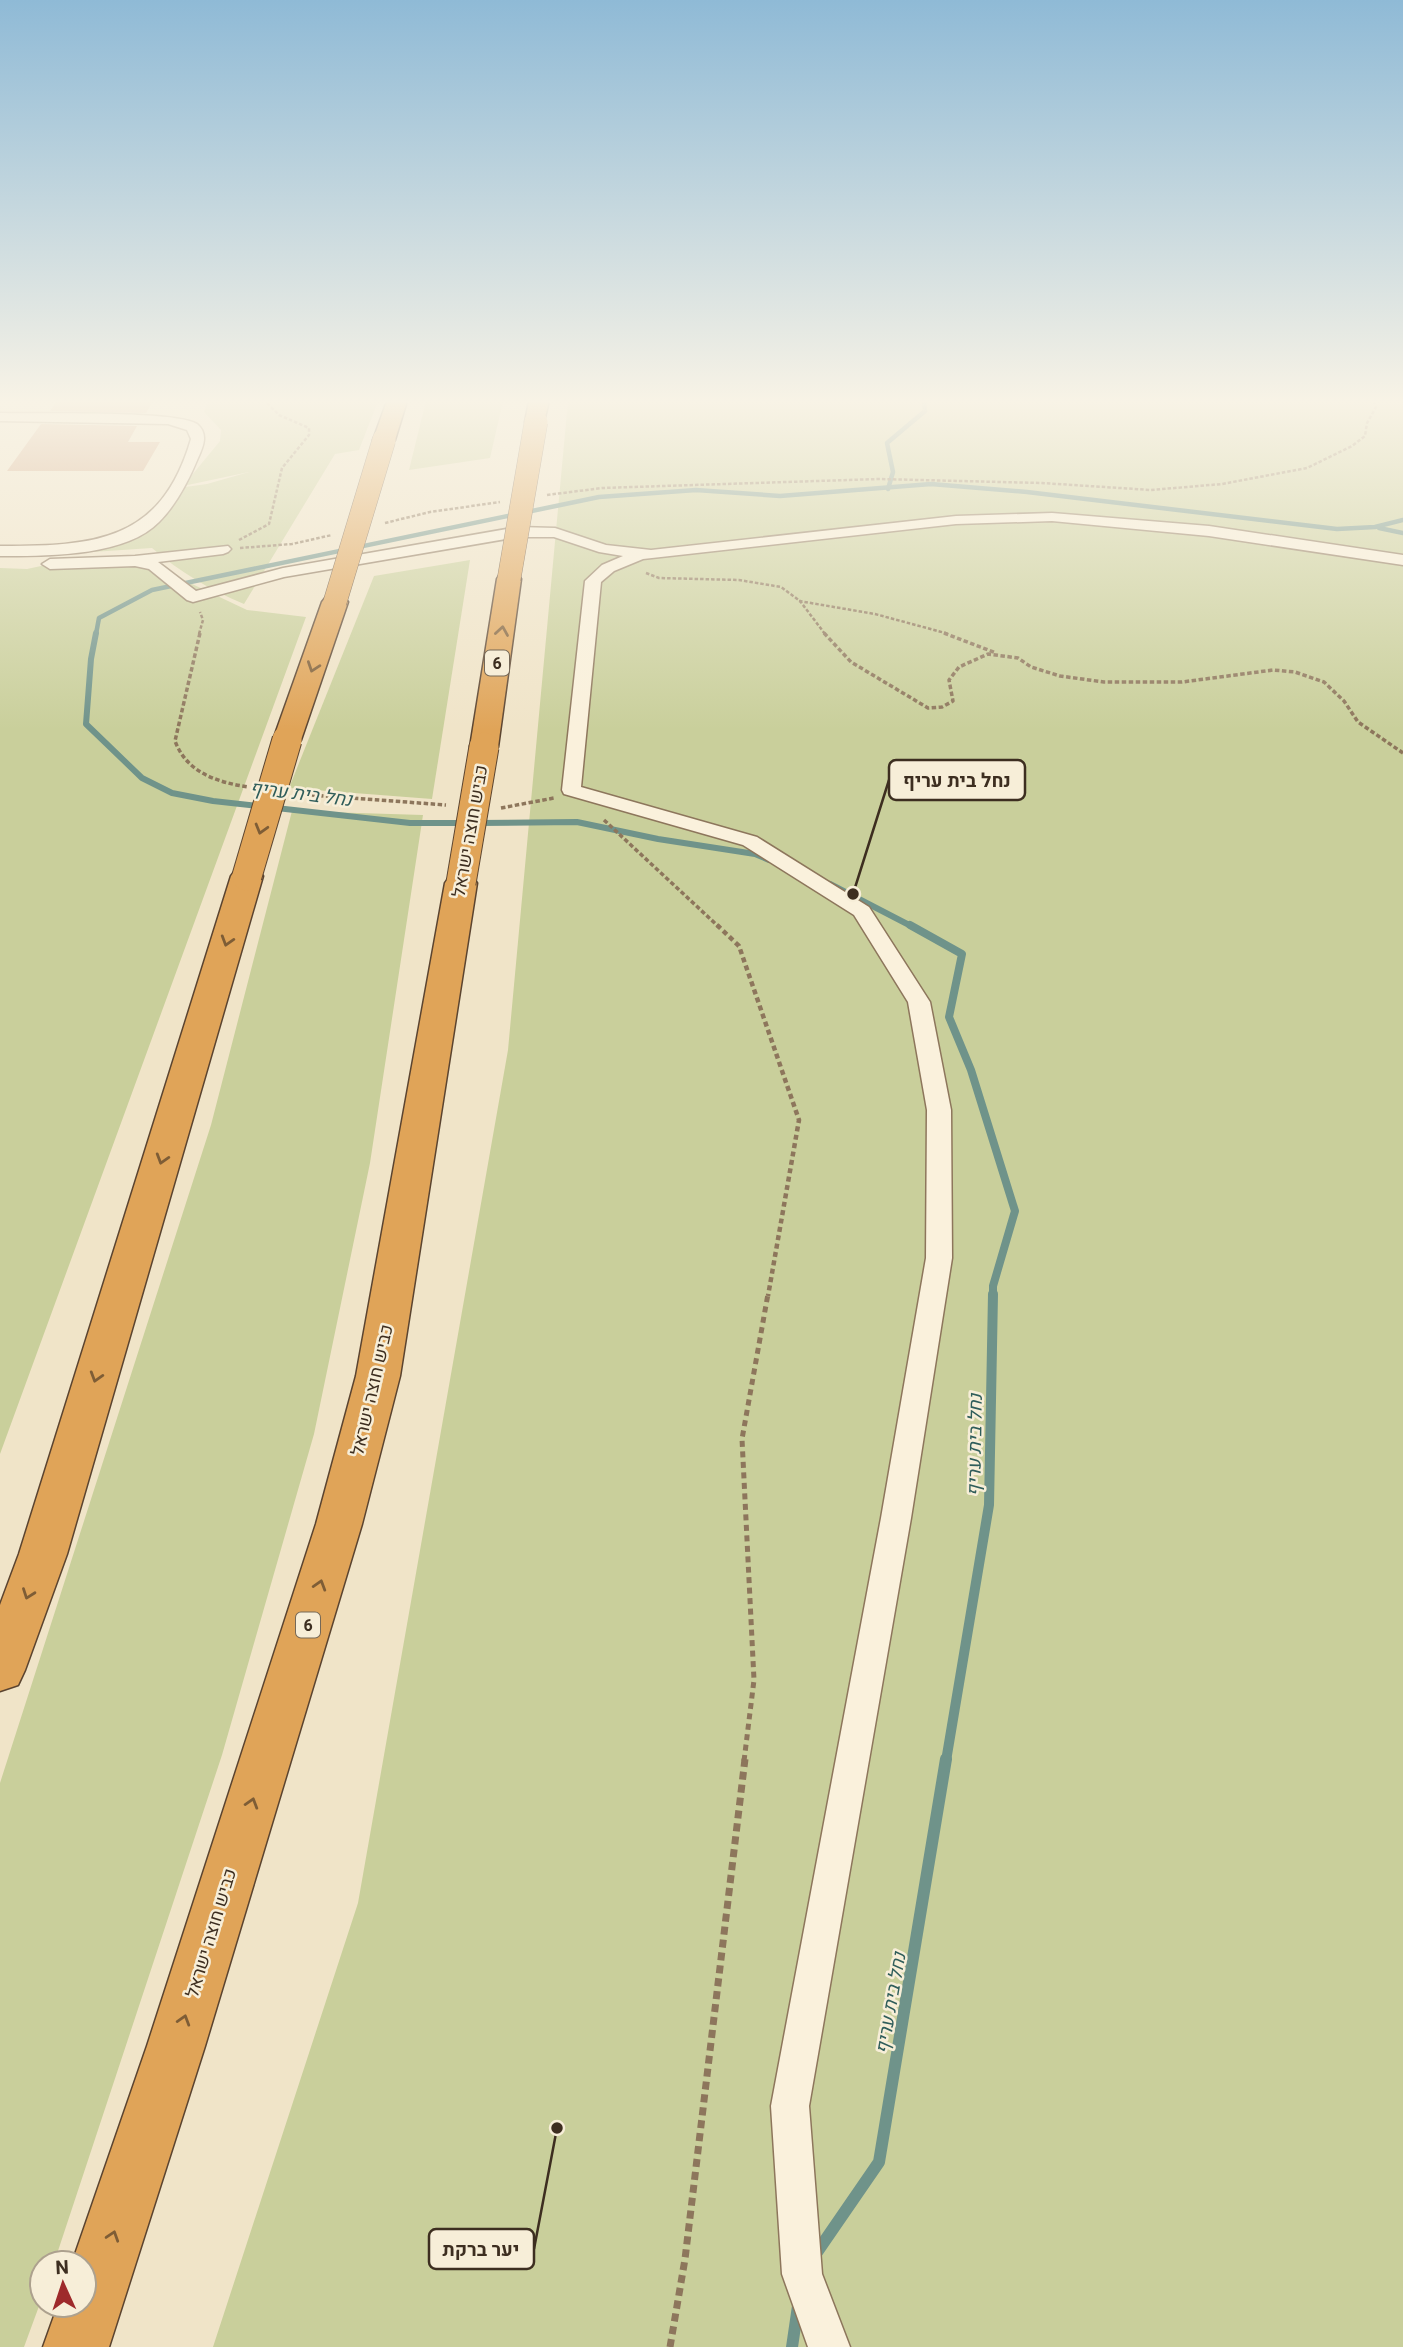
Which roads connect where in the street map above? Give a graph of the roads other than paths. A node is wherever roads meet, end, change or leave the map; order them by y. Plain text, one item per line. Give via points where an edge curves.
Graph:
1 (161, 511) edge
2 (363, 511) edge
3 (520, 511) edge
4 (223, 549) road end
5 (0, 551) edge
6 (637, 556) junction
7 (1403, 560) edge
8 (135, 561) junction
9 (0, 564) edge
10 (0, 1671) edge
11 (76, 2347) edge
12 (830, 2347) edge

1 - 5 street via 118,539 84,547
2 -> 10 highway, bridge via 287,740 43,1554
11 -> 3 highway, כביש חוצה ישראל / 6, bridge via 340,1524 375,1390
4 - 8 street
6 - 7 street via 956,520 1052,517 1209,531
6 - 8 street via 555,533 518,532 283,573 193,597 154,566
6 - 12 street via 608,568 593,581 571,790 750,841 862,911 919,1002 939,1110 939,1258 790,2106 802,2274
8 - 9 street

